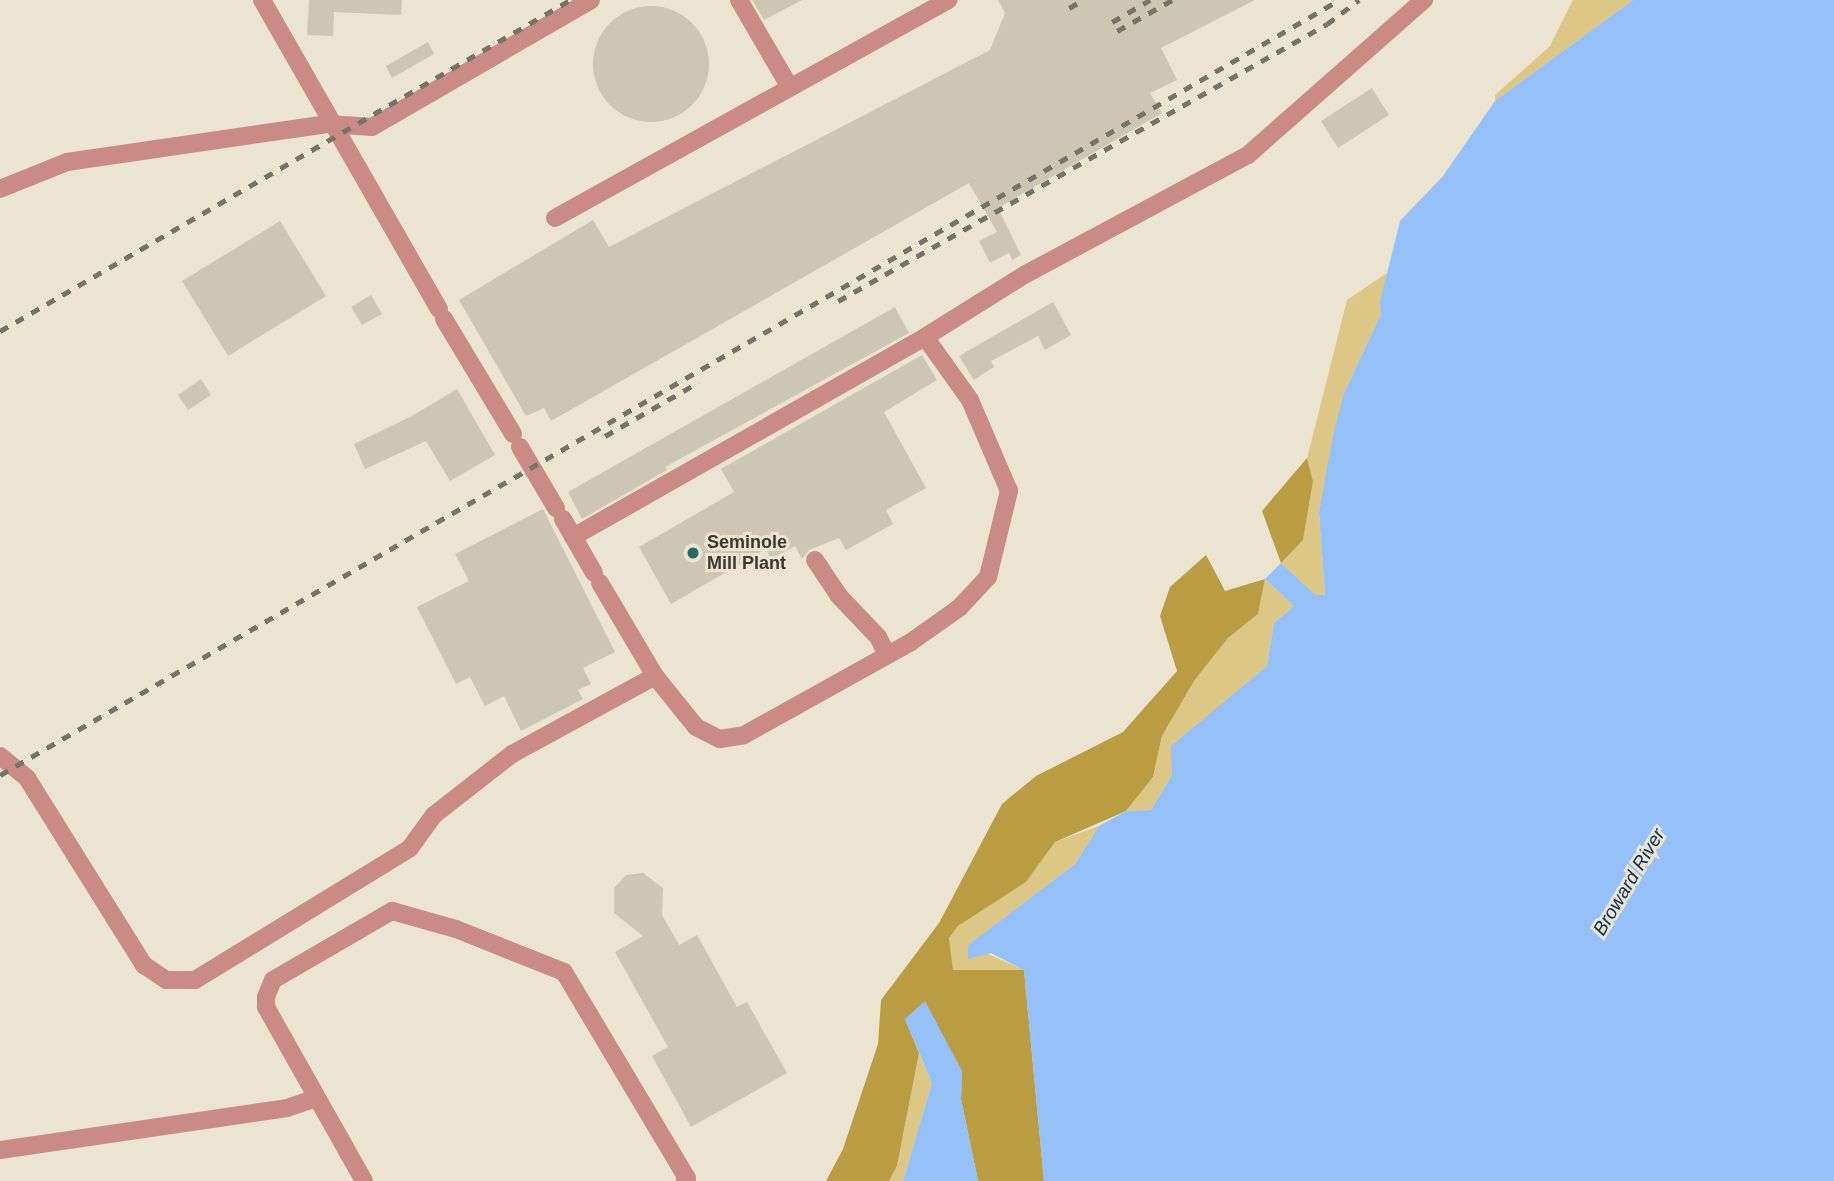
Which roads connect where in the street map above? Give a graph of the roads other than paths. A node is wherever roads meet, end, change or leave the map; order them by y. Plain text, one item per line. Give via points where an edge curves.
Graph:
1 (262, 0) edge
2 (591, 0) edge
3 (739, 0) edge
4 (949, 0) edge
5 (1423, 0) edge
6 (789, 86) junction
7 (329, 124) junction
8 (0, 189) edge
9 (555, 218) dead end
10 (925, 337) junction
11 (573, 537) junction
12 (815, 560) dead end
13 (887, 656) junction
14 (655, 676) junction
15 (0, 756) edge
16 (316, 1098) junction
17 (0, 1150) edge
18 (364, 1181) edge
19 (684, 1181) edge

1 - 7 lane
2 - 7 lane via 372,127
3 - 6 lane
4 - 6 lane
5 - 10 lane via 1248,155 1026,274
6 - 9 lane
7 - 8 lane via 67,162
7 - 11 lane
10 - 11 lane
10 - 13 lane via 970,400 1009,491 988,577 959,608
11 - 14 lane
12 - 13 lane via 839,597 878,637
13 - 14 lane via 744,735 720,739 696,727
14 - 15 lane via 512,754 434,816 411,848 195,980 166,980 144,965 27,778
16 - 17 lane via 287,1108
16 - 18 lane
16 - 19 lane via 266,1007 267,988 273,980 377,918 402,912 564,972 687,1178

